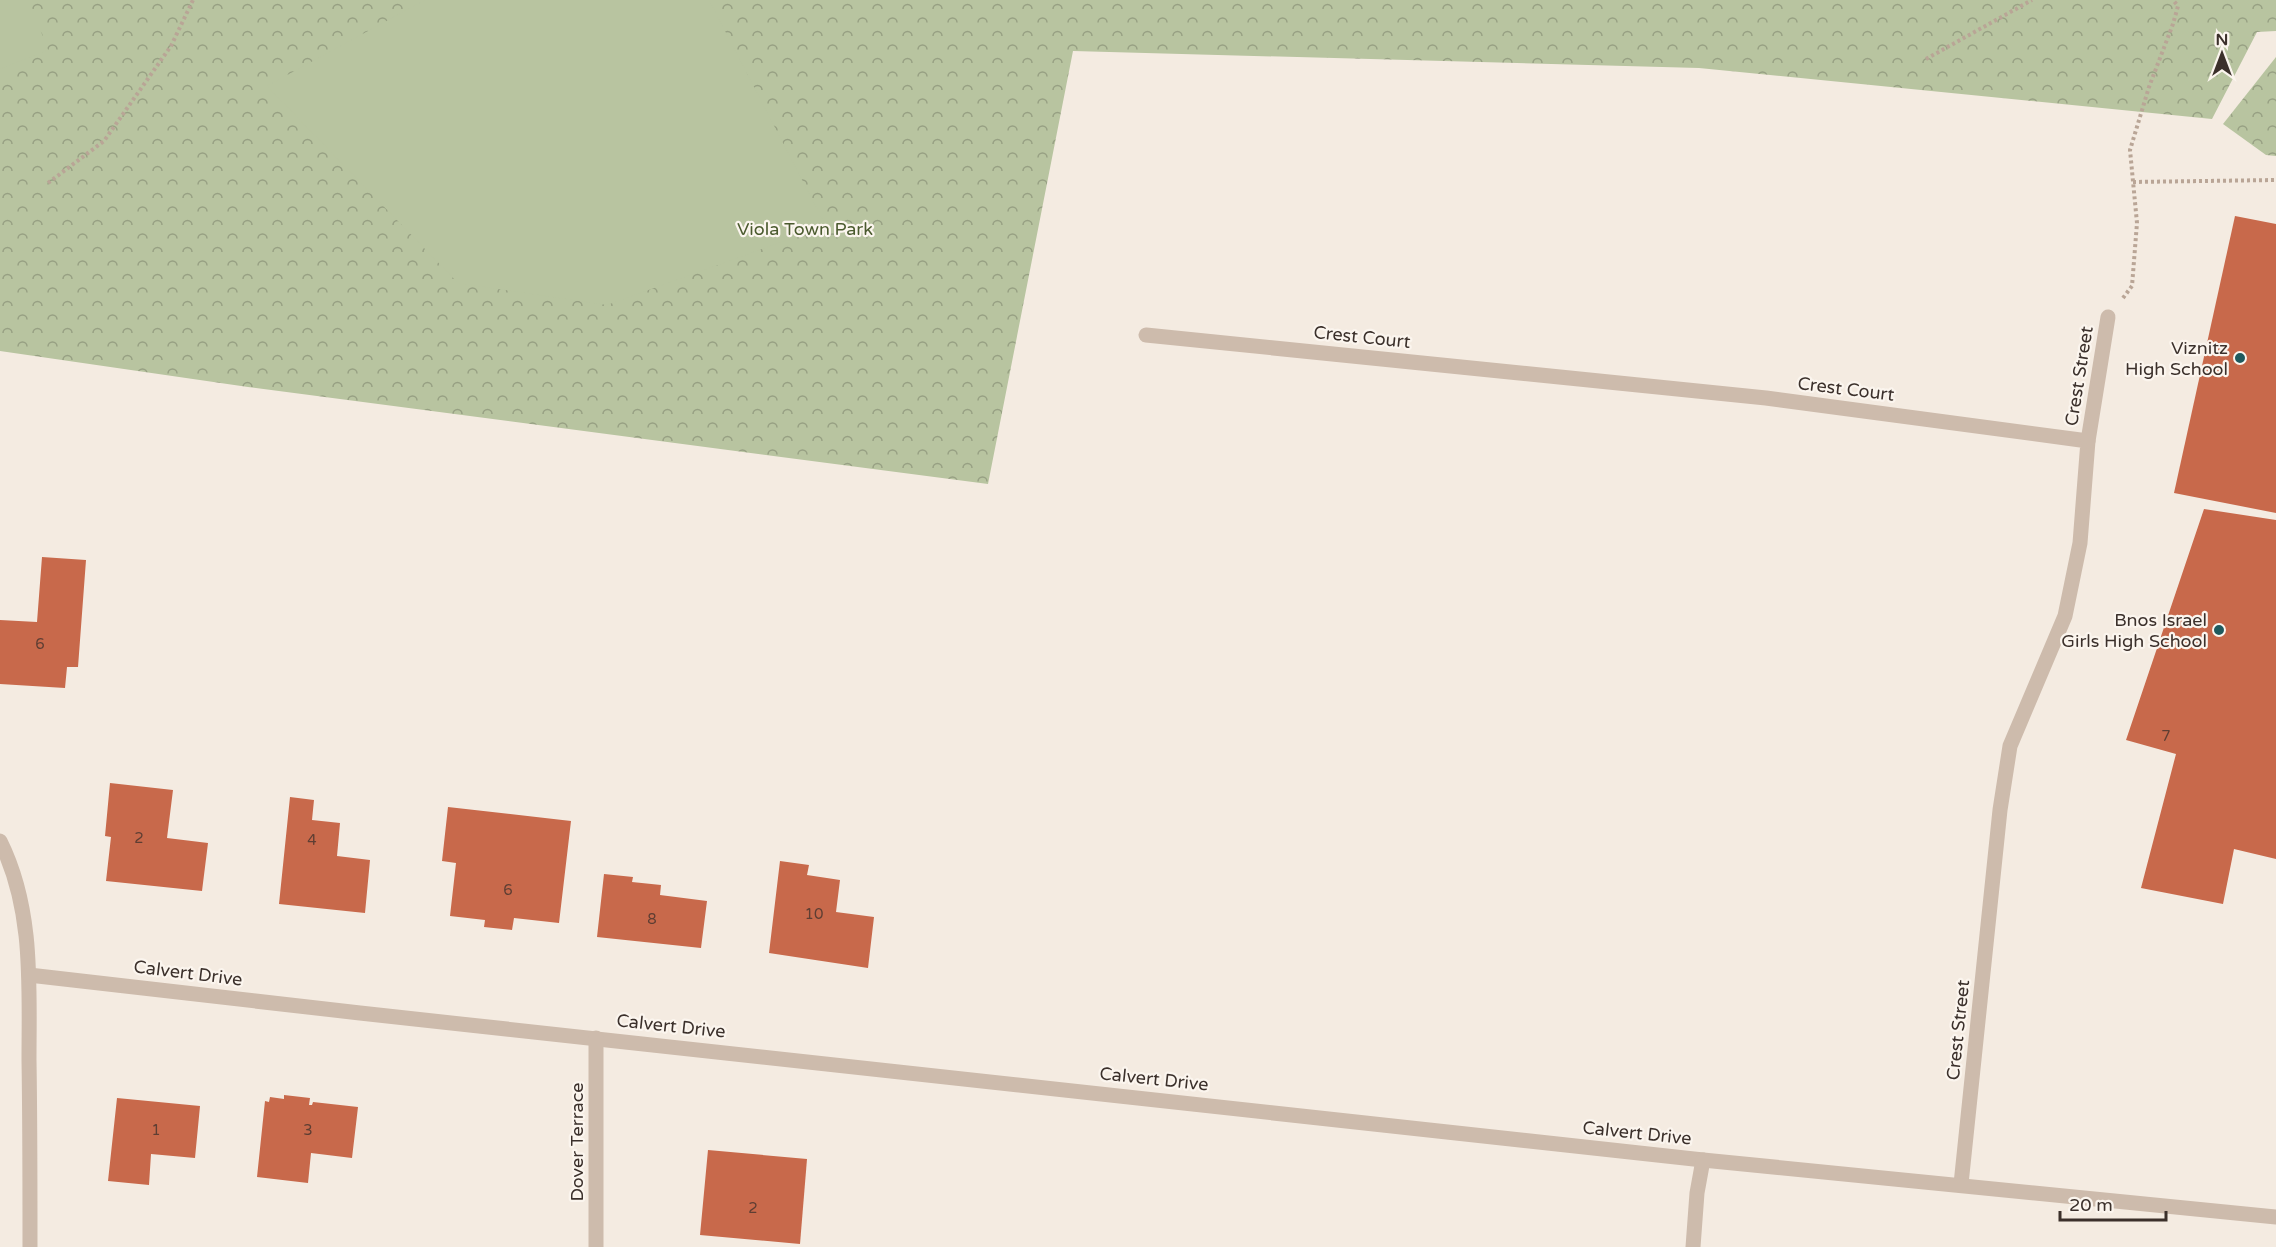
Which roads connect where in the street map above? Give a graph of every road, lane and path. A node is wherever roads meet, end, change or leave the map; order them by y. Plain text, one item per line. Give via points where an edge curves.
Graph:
1 (193, 0) edge
2 (2032, 0) edge
3 (2173, 0) edge
4 (1926, 59) dead end
5 (2276, 180) edge
6 (2133, 182) junction
7 (48, 183) dead end
8 (2108, 317) joint
9 (1146, 335) dead end
10 (2088, 441) junction
11 (0, 842) edge
12 (28, 975) junction
13 (596, 1038) junction
14 (1703, 1160) junction
15 (1961, 1184) junction
16 (2276, 1217) edge
17 (30, 1247) edge
18 (596, 1247) edge
19 (1693, 1247) edge

1 - 7 path via 171,46 104,141
2 - 4 path
3 - 6 path via 2178,6 2173,24 2130,150
5 - 6 path
6 - 8 path via 2137,223 2132,285
8 - 10 street, Crest Street
9 - 10 street, Crest Court via 1766,398
10 - 15 street, Crest Street via 2080,543 2066,616 2010,746
11 - 12 street via 15,875 23,907
12 - 13 street, Calvert Drive
12 - 17 street
13 - 14 street, Calvert Drive
13 - 18 street, Dover Terrace
14 - 15 street, Calvert Drive
14 - 19 street
15 - 16 street, Calvert Drive

